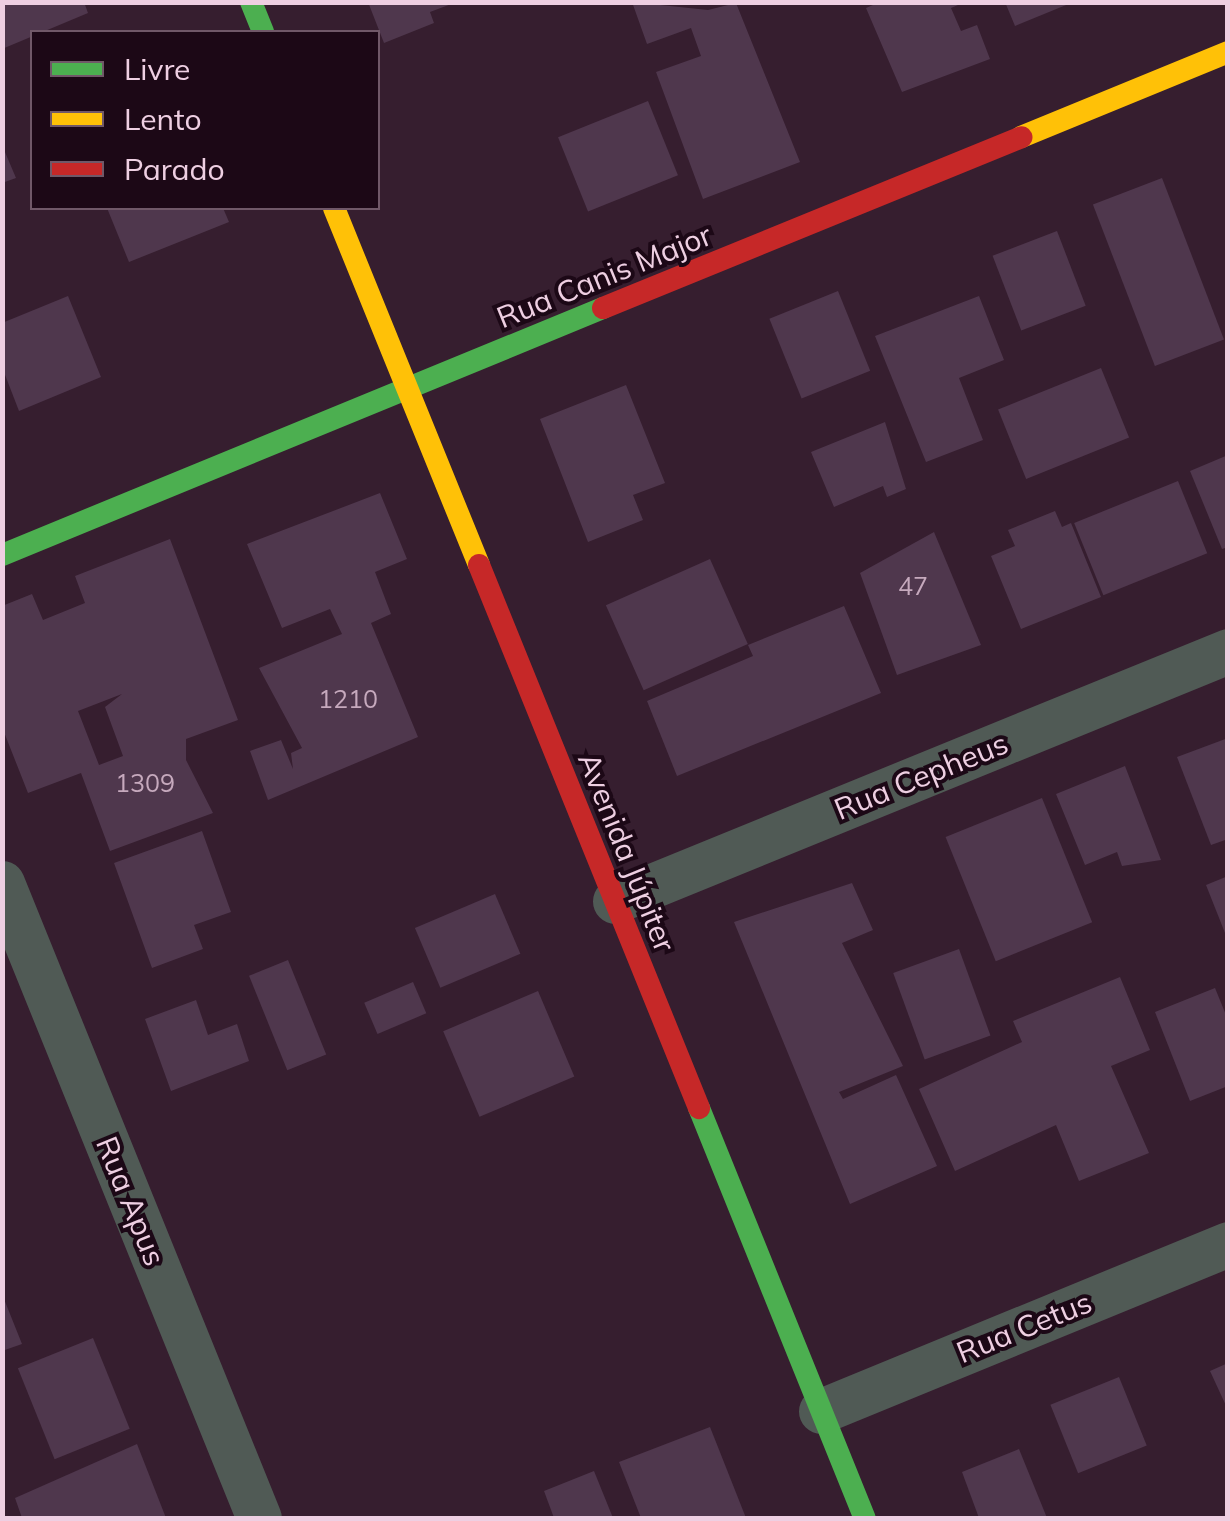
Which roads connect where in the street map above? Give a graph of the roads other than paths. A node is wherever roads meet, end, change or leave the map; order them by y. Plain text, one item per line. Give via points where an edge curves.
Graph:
1 (251, 2) edge
2 (262, 30) edge
3 (1228, 52) edge
4 (335, 210) edge
5 (408, 389) junction
6 (2, 554) edge
7 (1228, 651) edge
8 (2, 883) edge
9 (615, 901) junction
10 (1228, 1244) edge
11 (822, 1411) junction
12 (258, 1518) edge
13 (865, 1518) edge

1 - 2 main road
3 - 5 main road, Rua Canis Major
4 - 5 main road, Avenida Júpiter
5 - 6 main road, Rua Canis Major
5 - 9 main road, Avenida Júpiter
7 - 9 street, Rua Cepheus
8 - 12 street, Rua Apus
9 - 11 main road, Avenida Júpiter
10 - 11 street, Rua Cetus
11 - 13 main road, Avenida Júpiter

